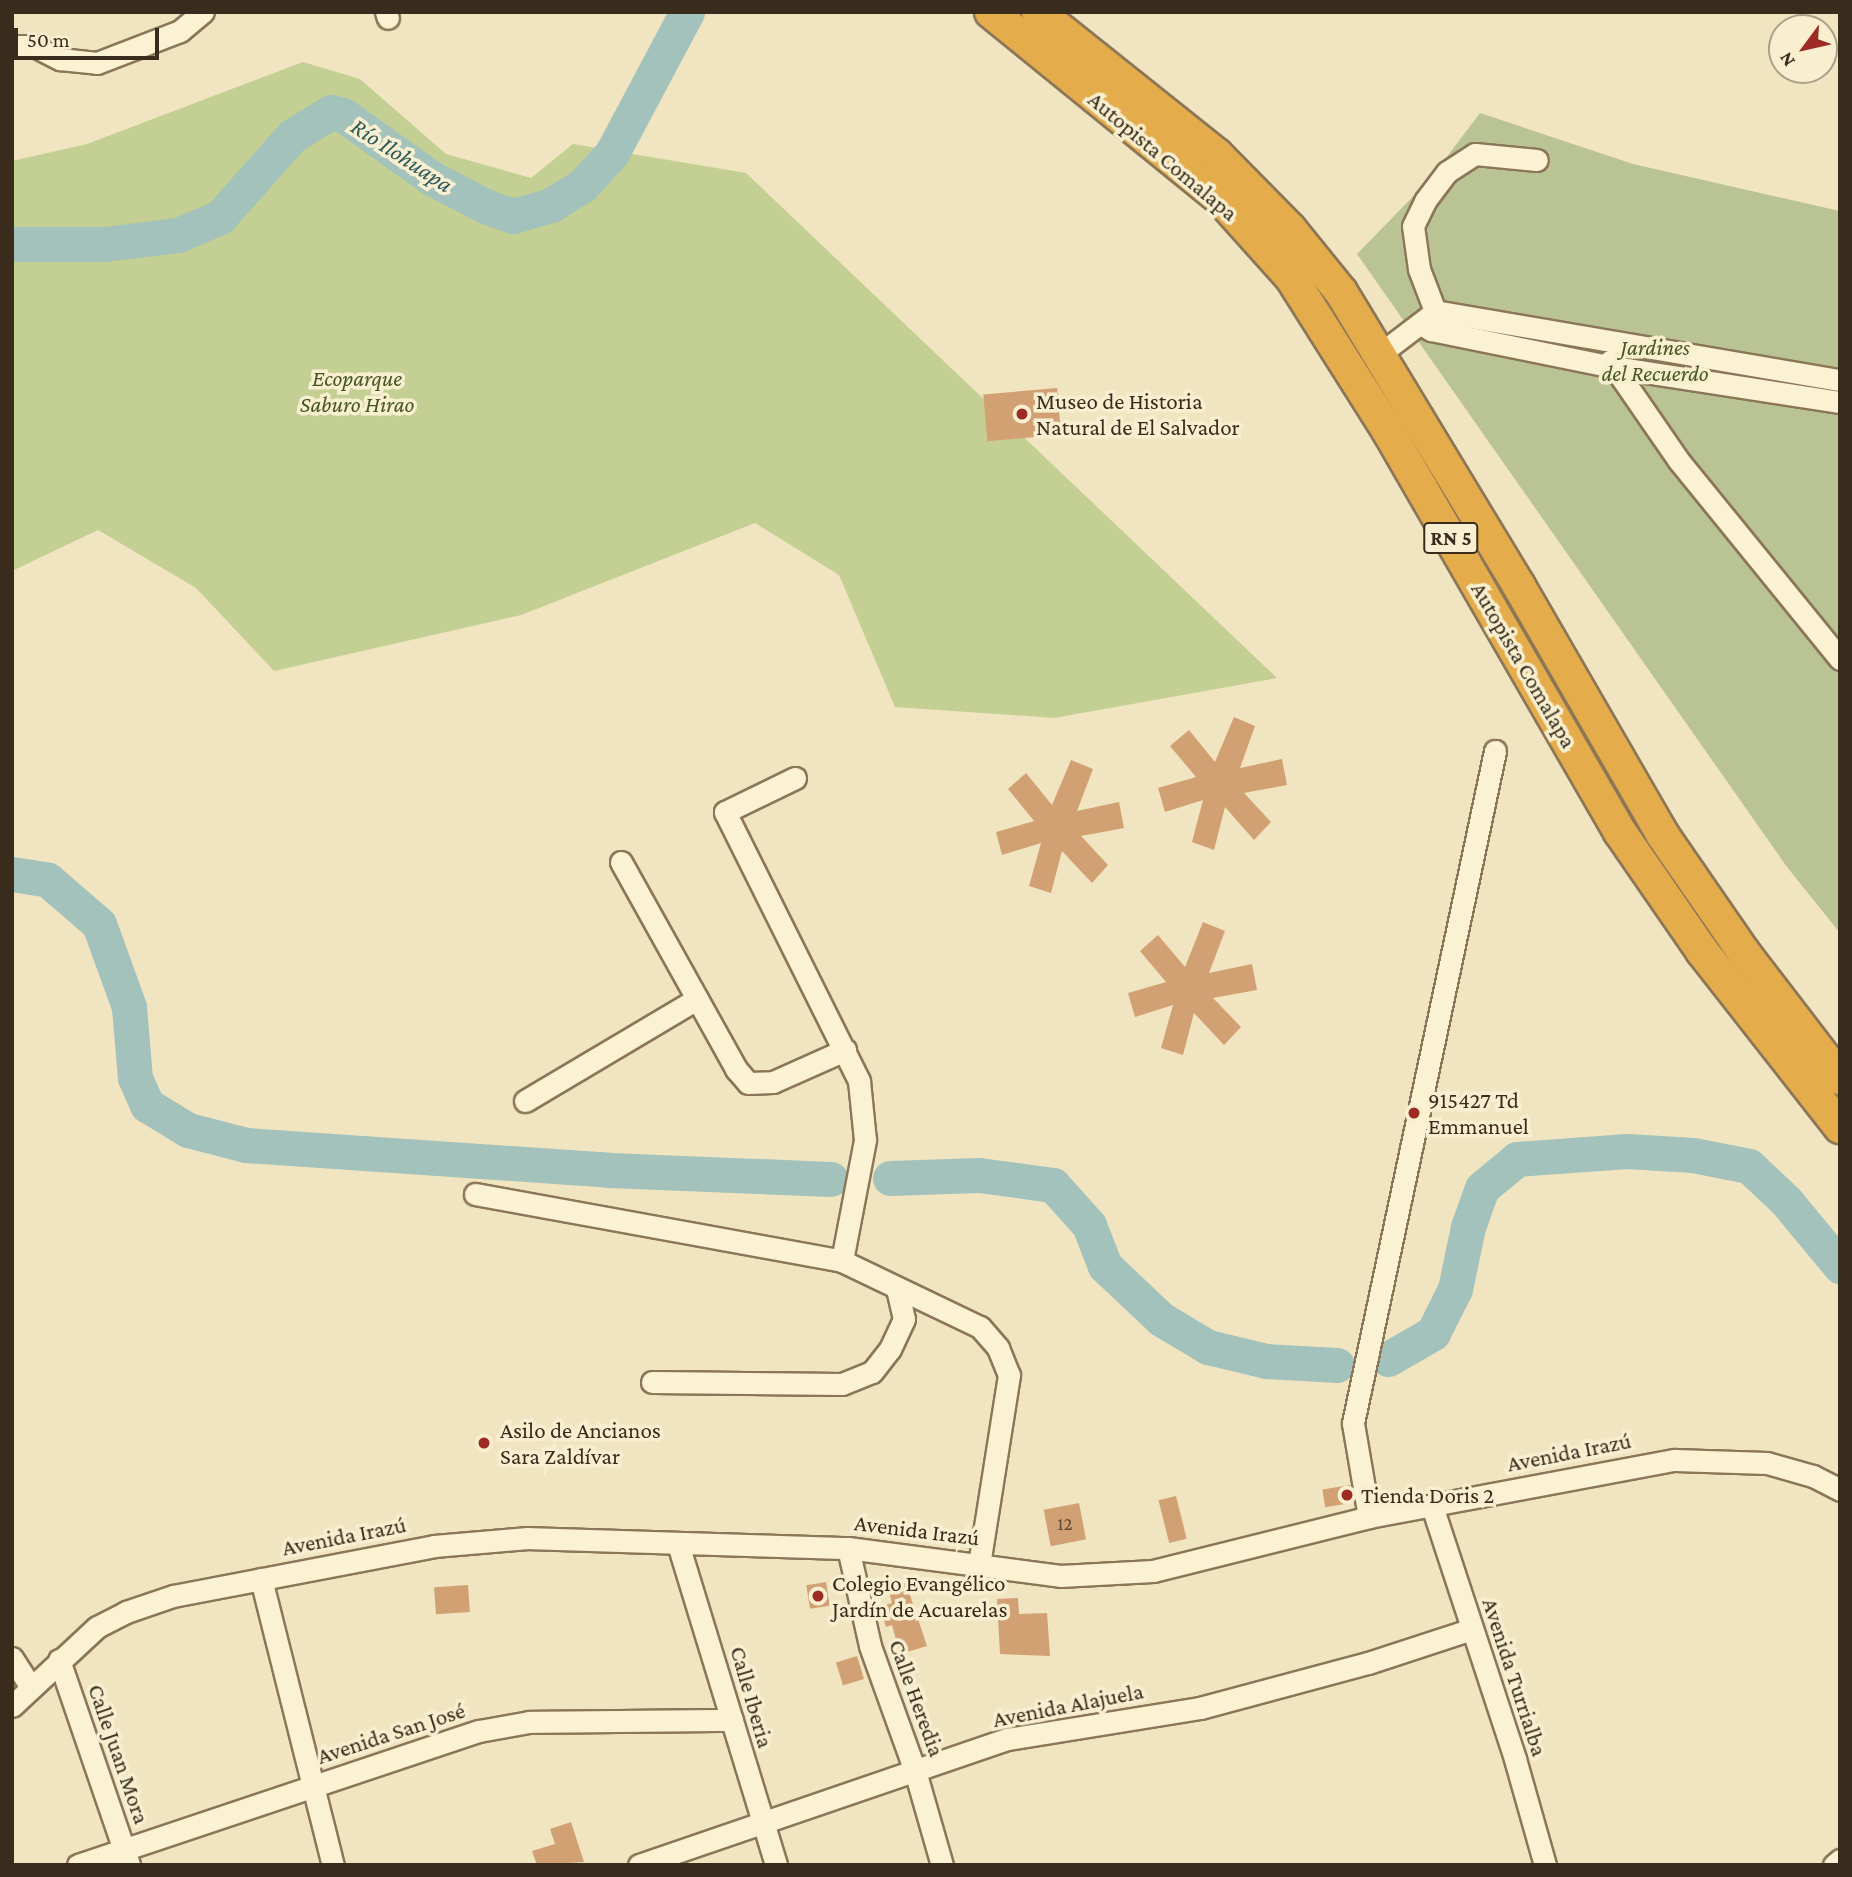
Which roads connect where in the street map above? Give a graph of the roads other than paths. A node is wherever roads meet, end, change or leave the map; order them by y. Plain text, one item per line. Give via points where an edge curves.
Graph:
1 (203, 12) edge
2 (971, 12) edge
3 (990, 12) edge
4 (1045, 13) edge
5 (12, 46) edge
6 (1058, 70) junction
7 (1537, 160) dead end
8 (1428, 317) junction
9 (1599, 342) junction
10 (1381, 353) junction
11 (1613, 367) junction
12 (1840, 380) edge
13 (1840, 402) edge
14 (1840, 659) edge
15 (1495, 751) dead end
16 (794, 779) dead end
17 (621, 862) dead end
18 (697, 999) junction
19 (845, 1050) junction
20 (1840, 1078) edge
21 (525, 1101) dead end
22 (1840, 1127) edge
23 (475, 1194) dead end
24 (842, 1261) junction
25 (897, 1288) junction
26 (652, 1382) dead end
27 (1840, 1490) edge
28 (1432, 1506) junction
29 (1369, 1517) junction
30 (678, 1544) junction
31 (848, 1548) junction
32 (979, 1564) junction
33 (261, 1579) junction
34 (1472, 1629) junction
35 (12, 1658) edge
36 (59, 1660) junction
37 (31, 1687) junction
38 (12, 1706) edge
39 (732, 1720) junction
40 (915, 1771) junction
41 (310, 1787) junction
42 (762, 1823) junction
43 (127, 1857) edge
44 (1840, 1860) edge
45 (78, 1865) edge
46 (332, 1865) edge
47 (639, 1865) edge
48 (776, 1865) edge
49 (942, 1865) edge
50 (1545, 1865) edge
51 (1834, 1865) edge

1 - 5 street via 180,31 97,63 60,59 34,46
2 - 6 highway
3 - 6 highway, Autopista Comalapa / RN 5
4 - 10 highway, Autopista Comalapa / RN 5 via 1216,154 1290,229 1341,292
6 - 22 highway, Autopista Comalapa / RN 5 via 1220,198 1291,277 1389,432 1620,832 1702,951
7 - 8 street via 1475,154 1447,172 1425,201 1413,226
8 - 9 street
8 - 10 street
8 - 11 street via 1431,330
9 - 11 street
9 - 12 street
10 - 20 highway, Autopista Comalapa / RN 5 via 1662,834 1744,953
11 - 13 street
11 - 14 street via 1679,461
15 - 29 street via 1353,1423
16 - 19 street via 725,812
17 - 18 street
18 - 19 street via 748,1083 773,1083
18 - 21 street
19 - 24 street via 863,1094 865,1140
23 - 24 street
24 - 25 street
25 - 26 street via 904,1319 872,1373 842,1384
25 - 32 street via 980,1327 998,1348 1009,1375
27 - 28 street, Avenida Irazú via 1813,1476 1767,1463 1675,1460 1606,1469
28 - 29 street, Avenida Irazú
28 - 34 street, Avenida Turrialba
29 - 32 street, Avenida Irazú via 1153,1571 1060,1576
30 - 31 street, Avenida Irazú
30 - 33 street, Avenida Irazú via 528,1538 434,1546
30 - 39 street, Calle Iberia
31 - 32 street, Avenida Irazú
31 - 40 street, Calle Heredia via 870,1646
33 - 36 street, Avenida Irazú via 173,1596 127,1612 97,1627
33 - 41 street
34 - 40 street, Avenida Alajuela via 1368,1664 1200,1708 1008,1739
34 - 50 street, Avenida Turrialba
35 - 37 street
36 - 37 street, Avenida Irazú
36 - 43 street, Calle Juan Mora
37 - 38 street, Avenida Irazú
39 - 41 street, Avenida San José via 529,1722 479,1731
39 - 42 street, Calle Iberia
40 - 42 street, Avenida Alajuela
40 - 49 street, Calle Heredia
41 - 43 street, Avenida San José
41 - 46 street
42 - 47 street, Avenida Alajuela
42 - 48 street, Calle Iberia
43 - 45 street, Avenida San José
44 - 51 street

